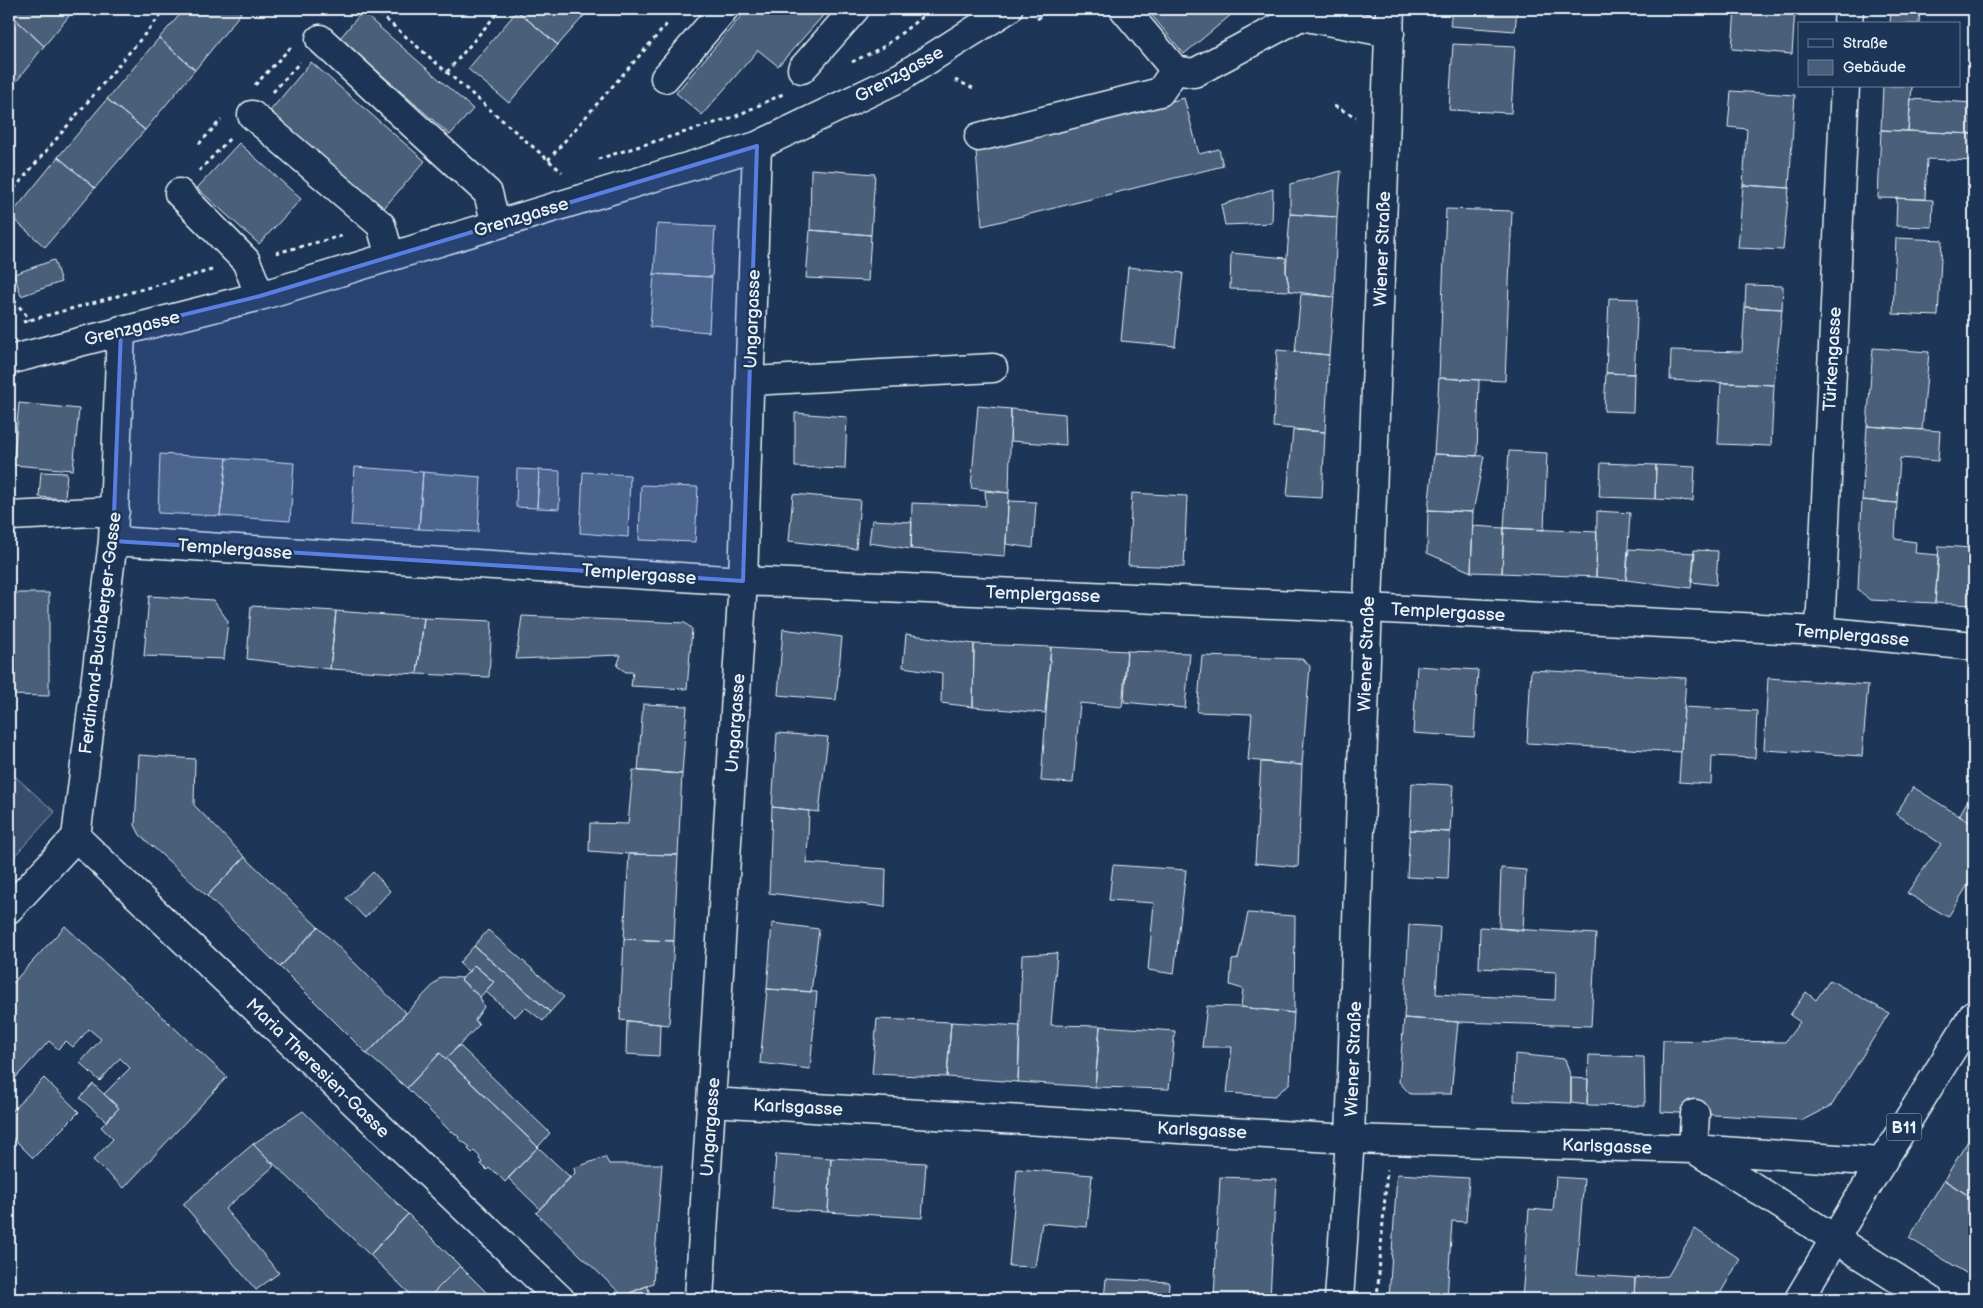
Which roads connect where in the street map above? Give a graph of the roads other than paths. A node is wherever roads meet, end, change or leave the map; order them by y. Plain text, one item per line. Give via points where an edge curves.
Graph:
1 (724, 9) edge
2 (855, 9) edge
3 (1008, 9) edge
4 (1849, 9) edge
5 (1127, 10) edge
6 (1300, 11) edge
7 (1390, 21) edge
8 (1848, 22) edge
9 (320, 40) dead end
10 (802, 69) dead end
11 (1175, 70) junction
12 (665, 78) dead end
13 (1845, 88) edge
14 (239, 115) road end
15 (979, 137) dead end
16 (757, 146) junction
17 (178, 193) dead end
18 (496, 225) junction
19 (390, 257) junction
20 (260, 296) junction
21 (121, 330) junction
22 (9, 360) edge
23 (993, 368) dead end
24 (750, 381) junction
25 (115, 511) junction
26 (9, 516) edge
27 (113, 541) junction
28 (743, 581) junction
29 (1368, 608) junction
30 (1820, 631) junction
31 (1974, 646) edge
32 (76, 837) junction
33 (9, 909) edge
34 (1974, 1014) edge
35 (712, 1102) junction
36 (1695, 1114) dead end
37 (1350, 1138) junction
38 (1693, 1149) junction
39 (1882, 1162) junction
40 (1834, 1239) junction
41 (560, 1299) edge
42 (699, 1299) edge
43 (1339, 1299) edge
44 (1799, 1299) edge
45 (1929, 1299) edge

1 - 12 street
2 - 10 street
3 - 16 street, Grenzgasse via 901,77
4 - 8 street
5 - 11 street
6 - 7 street
6 - 11 street via 1194,72
7 - 29 street, Wiener Straße
9 - 18 street via 488,193
11 - 15 street via 1160,92
13 - 30 street, Türkengasse
14 - 19 street via 381,225
16 - 18 street, Grenzgasse
16 - 24 street, Ungargasse
17 - 20 street via 246,261
18 - 19 street, Grenzgasse
19 - 20 street, Grenzgasse
20 - 21 street, Grenzgasse
21 - 22 street, Grenzgasse
21 - 25 street, Ferdinand-Buchberger-Gasse
23 - 24 street
24 - 28 street, Ungargasse
25 - 26 street
25 - 27 street, Ferdinand-Buchberger-Gasse
27 - 28 street, Templergasse
27 - 32 street, Ferdinand-Buchberger-Gasse
28 - 29 street, Templergasse
28 - 35 street, Ungargasse
29 - 30 street, Templergasse
29 - 37 street, Wiener Straße
30 - 31 street, Templergasse
32 - 33 street
32 - 41 street, Maria Theresien-Gasse
34 - 39 street, B11
35 - 37 street, Karlsgasse
35 - 42 street, Ungargasse
36 - 38 street
37 - 38 street, Karlsgasse
37 - 43 street, Wiener Straße
38 - 39 street, Karlsgasse
38 - 40 street
39 - 40 street, B11
40 - 44 street, B11
40 - 45 street

